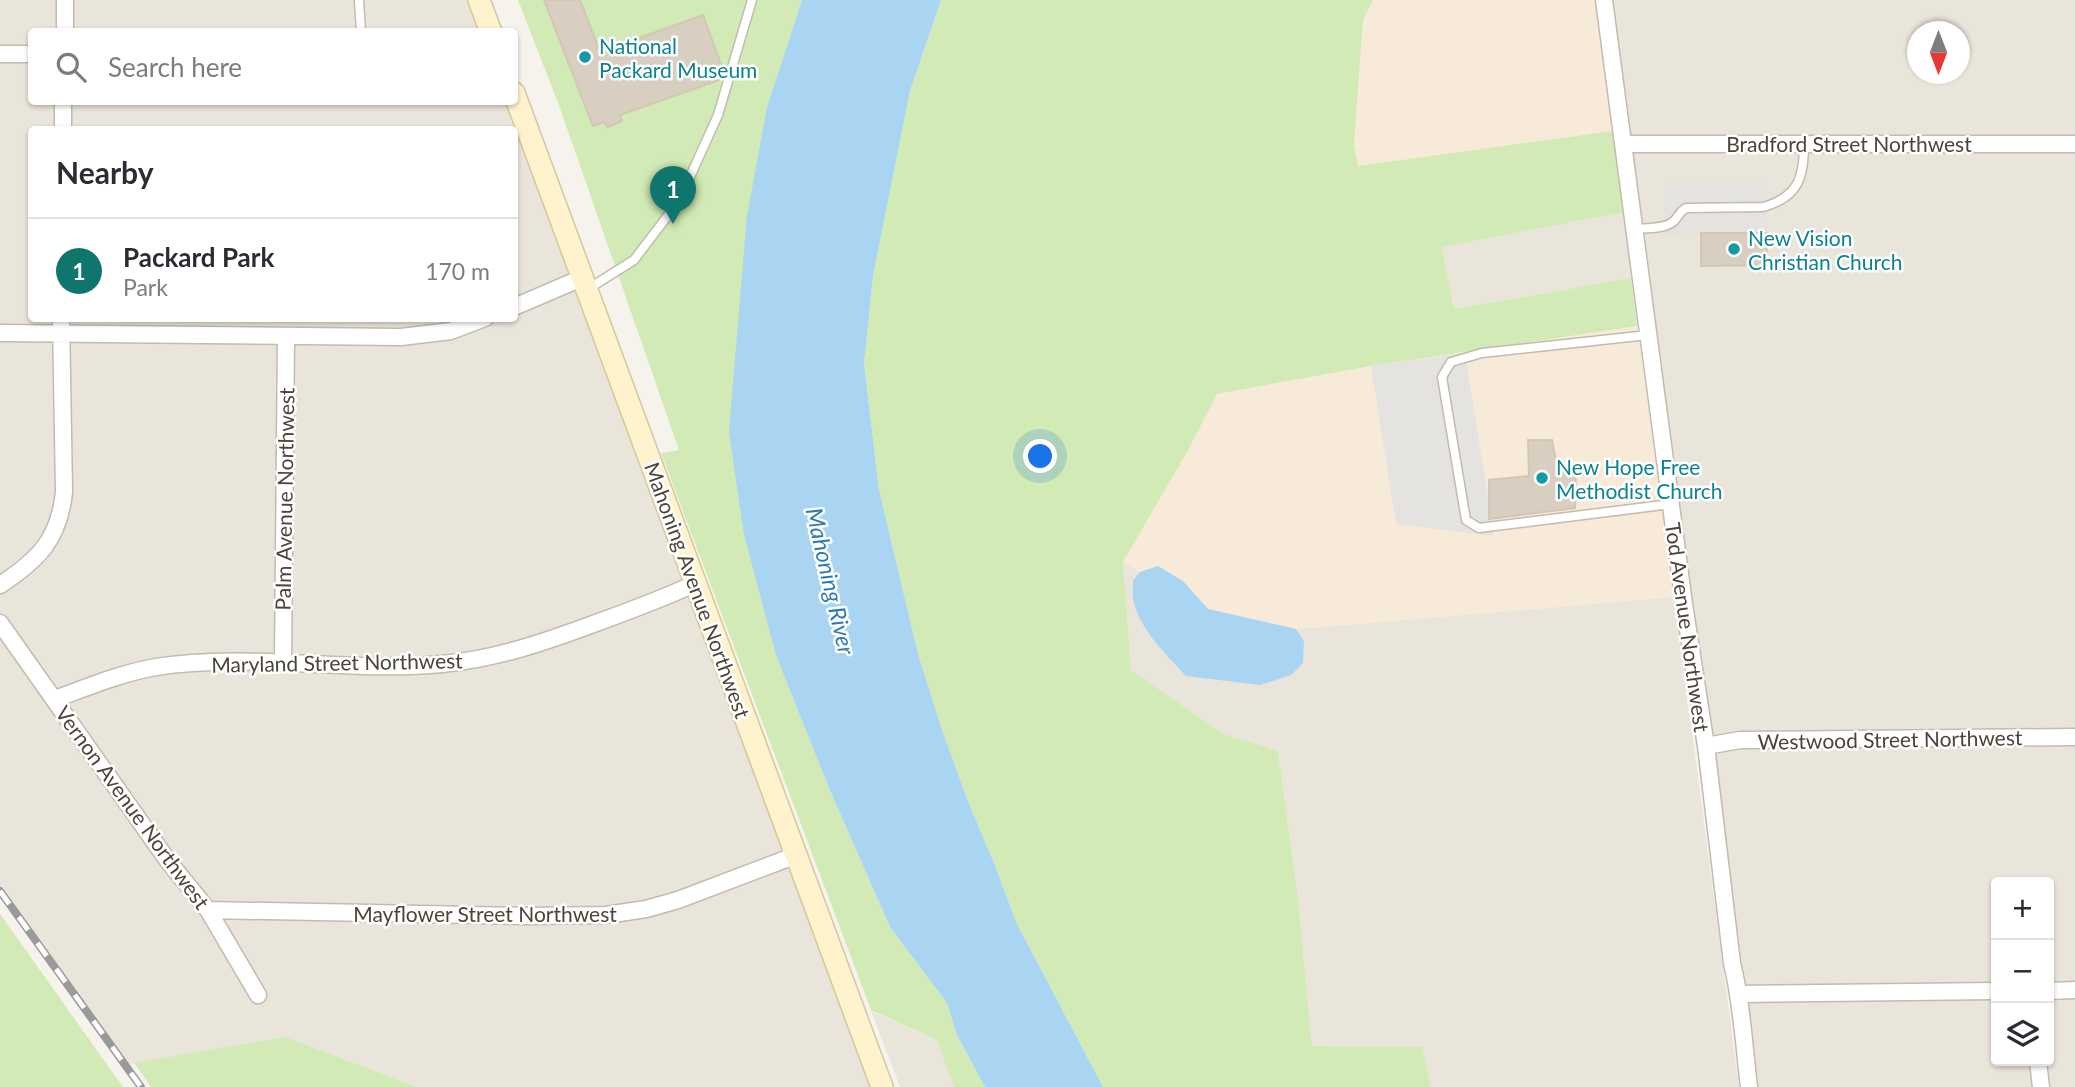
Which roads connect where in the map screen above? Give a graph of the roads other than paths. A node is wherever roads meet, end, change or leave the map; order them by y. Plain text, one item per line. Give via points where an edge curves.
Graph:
1 (65, 0) edge
2 (359, 0) edge
3 (480, 0) edge
4 (752, 0) edge
5 (1604, 0) edge
6 (65, 28) edge
7 (361, 28) edge
8 (490, 28) edge
9 (0, 54) edge
10 (28, 54) edge
11 (518, 104) edge
12 (63, 105) edge
13 (63, 126) edge
14 (1804, 143) junction
15 (1623, 144) junction
16 (2075, 144) edge
17 (1634, 229) junction
18 (586, 283) junction
19 (518, 306) edge
20 (475, 322) edge
21 (61, 326) edge
22 (0, 333) edge
23 (1649, 335) junction
24 (286, 336) junction
25 (1671, 504) junction
26 (694, 584) junction
27 (0, 585) edge
28 (0, 623) edge
29 (283, 662) junction
30 (55, 699) junction
31 (2075, 737) edge
32 (1706, 746) junction
33 (794, 856) junction
34 (208, 910) junction
35 (2075, 990) edge
36 (1991, 991) edge
37 (2054, 991) edge
38 (1740, 994) junction
39 (258, 995) dead end
40 (2039, 1066) edge
41 (882, 1087) edge
42 (1749, 1087) edge
43 (2042, 1087) edge

1 - 6 street
2 - 7 lane
3 - 8 main road
4 - 18 lane via 718,115 679,201 634,260
5 - 15 street, Tod Avenue Northwest
9 - 10 street
11 - 18 main road, Mahoning Avenue Northwest
12 - 13 street
14 - 15 street, Bradford Street Northwest
14 - 16 street, Bradford Street Northwest
14 - 17 lane via 1799,183 1772,205 1686,208 1666,225
15 - 17 street, Tod Avenue Northwest
17 - 23 street, Tod Avenue Northwest
18 - 19 street
18 - 26 main road, Mahoning Avenue Northwest
20 - 24 street via 421,335
21 - 22 street
21 - 24 street
21 - 27 street via 64,492 60,519 41,553
23 - 25 street, Tod Avenue Northwest
23 - 25 lane via 1482,353 1451,362 1442,377 1466,520 1479,528
24 - 29 street, Palm Avenue Northwest
25 - 32 street, Tod Avenue Northwest
26 - 29 street, Maryland Street Northwest via 533,647 486,658 396,665
26 - 33 main road, Mahoning Avenue Northwest
28 - 30 street, Vernon Avenue Northwest
29 - 30 street, Maryland Street Northwest via 155,667
30 - 34 street, Vernon Avenue Northwest via 168,861
31 - 32 street, Westwood Street Northwest via 1740,740
32 - 38 street, Tod Avenue Northwest via 1732,964
33 - 34 street, Mayflower Street Northwest via 678,900 606,915
33 - 41 main road, Mahoning Avenue Northwest
34 - 39 street, Vernon Avenue Northwest
35 - 37 street
36 - 38 street
38 - 42 street, Tod Avenue Northwest
40 - 43 street

